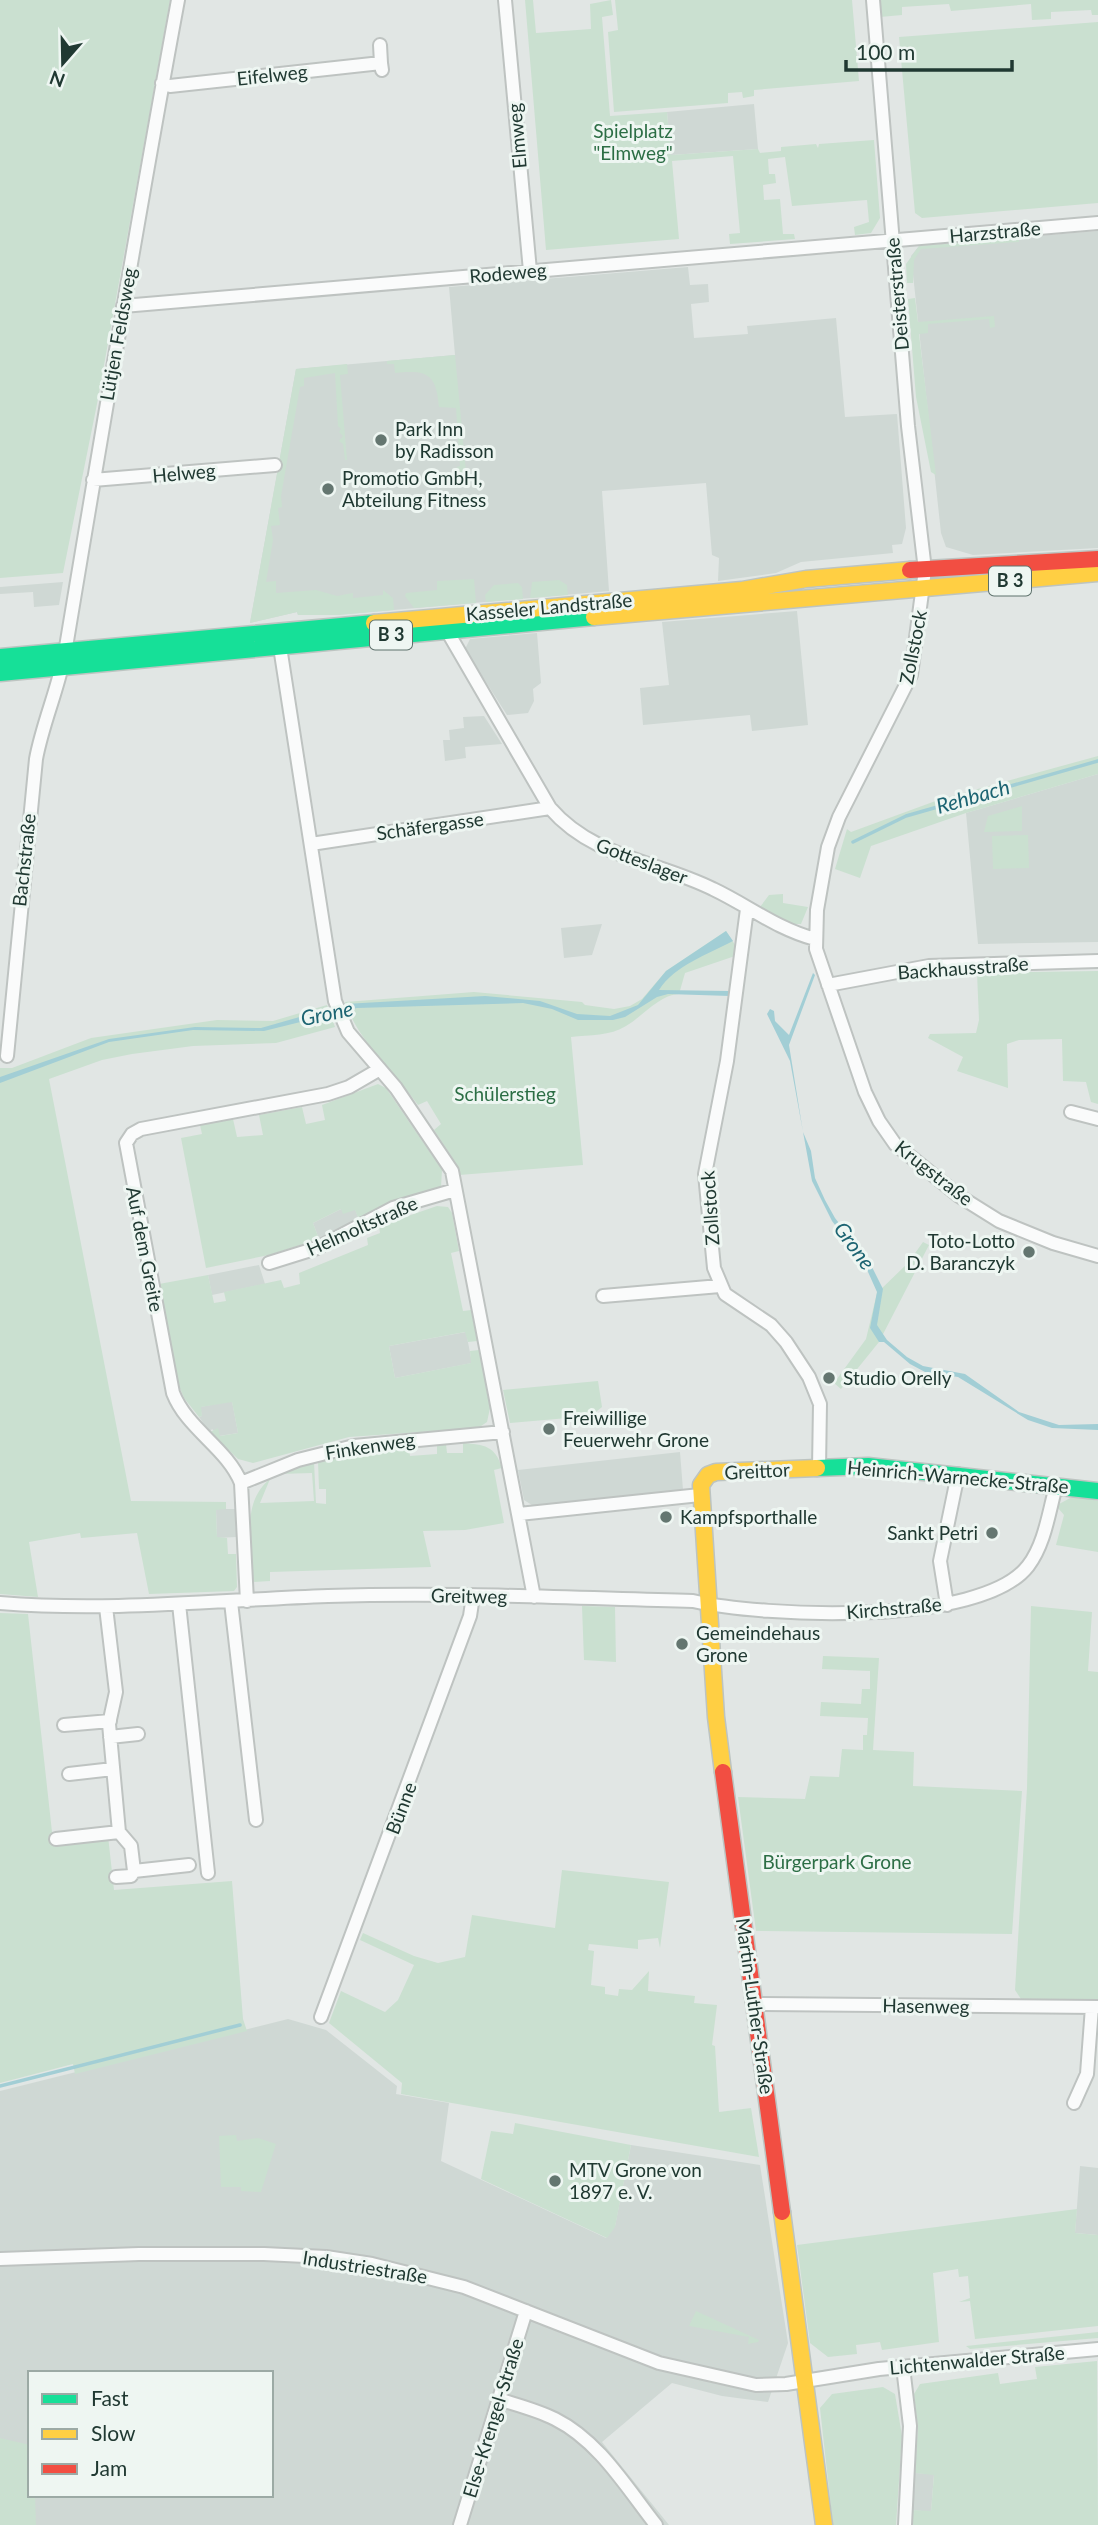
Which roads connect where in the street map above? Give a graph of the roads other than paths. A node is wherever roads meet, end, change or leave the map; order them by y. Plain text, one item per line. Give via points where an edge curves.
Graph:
1 (178, 0) edge
2 (505, 0) edge
3 (873, 0) edge
4 (380, 45) dead end
5 (162, 83) junction
6 (1098, 223) edge
7 (893, 240) junction
8 (530, 271) junction
9 (123, 306) junction
10 (275, 465) dead end
11 (93, 480) junction
12 (1098, 559) edge
13 (925, 570) junction
14 (1098, 573) edge
15 (923, 587) junction
16 (446, 629) junction
17 (280, 647) junction
18 (66, 649) junction
19 (0, 657) edge
20 (61, 668) junction
21 (0, 673) edge
22 (550, 808) junction
23 (311, 844) junction
24 (747, 909) junction
25 (815, 939) junction
26 (1098, 961) edge
27 (828, 985) junction
28 (6, 987) edge
29 (7, 1056) dead end
30 (380, 1069) junction
31 (1071, 1112) dead end
32 (1098, 1119) edge
33 (456, 1190) junction
34 (1098, 1256) edge
35 (269, 1263) dead end
36 (720, 1286) junction
37 (603, 1296) dead end
38 (503, 1432) junction
39 (819, 1468) junction
40 (958, 1474) junction
41 (241, 1483) junction
42 (1056, 1486) junction
43 (701, 1490) junction
44 (1098, 1491) edge
45 (519, 1514) junction
46 (473, 1596) junction
47 (534, 1597) junction
48 (247, 1601) junction
49 (231, 1602) junction
50 (0, 1603) edge
51 (179, 1604) junction
52 (707, 1604) junction
53 (947, 1605) junction
54 (106, 1607) junction
55 (110, 1721) junction
56 (64, 1725) dead end
57 (138, 1734) dead end
58 (110, 1737) junction
59 (113, 1769) junction
60 (69, 1774) dead end
61 (256, 1820) dead end
62 (120, 1832) junction
63 (56, 1839) dead end
64 (189, 1865) dead end
65 (134, 1871) junction
66 (208, 1873) dead end
67 (116, 1877) dead end
68 (754, 2004) junction
69 (1095, 2007) edge
70 (321, 2017) dead end
71 (1074, 2103) dead end
72 (0, 2259) edge
73 (526, 2311) junction
74 (1098, 2349) edge
75 (903, 2367) junction
76 (805, 2378) junction
77 (498, 2399) junction
78 (460, 2525) edge
79 (656, 2525) edge
80 (824, 2525) edge
81 (905, 2525) edge

1 - 5 street, Lütjen Feldsweg
2 - 8 street, Elmweg
3 - 7 street, Deisterstraße
4 - 5 street, Eifelweg via 382,66 170,86
5 - 9 street, Lütjen Feldsweg
6 - 7 street, Harzstraße
7 - 8 street, Rodeweg
7 - 13 street, Deisterstraße
8 - 9 street, Rodeweg
9 - 11 street, Lütjen Feldsweg
10 - 11 street, Helweg
11 - 18 street, Lütjen Feldsweg
12 - 13 main road, Kasseler Landstraße / B 3
13 - 15 street, Deisterstraße
13 - 18 main road, Kasseler Landstraße / B 3
14 - 15 main road, Kasseler Landstraße / B 3
15 - 16 main road, Kasseler Landstraße / B 3
15 - 25 street, Zollstock via 911,675 834,828 822,870
16 - 17 main road, Kasseler Landstraße / B 3
16 - 22 street, Gotteslager
17 - 20 main road, Kasseler Landstraße / B 3
17 - 23 street
18 - 19 main road, Kasseler Landstraße / B 3
18 - 20 street, Lütjen Feldsweg
20 - 21 main road, Kasseler Landstraße / B 3
20 - 28 street, Bachstraße via 36,759
22 - 23 street, Schäfergasse
22 - 24 street, Gotteslager via 581,838 629,860 710,887
23 - 30 street via 338,1010 348,1032
24 - 25 street, Gotteslager
24 - 36 street, Zollstock via 727,1061 705,1174 714,1268
25 - 27 street, Krugstraße
26 - 27 street, Backhausstraße via 929,967
27 - 34 street, Krugstraße via 870,1102 895,1144 959,1196 999,1221
28 - 29 street, Bachstraße
30 - 33 street via 450,1166
30 - 41 street, Auf dem Greite via 328,1094 141,1129 126,1143 173,1393 187,1418
31 - 32 street
33 - 35 street, Helmoltstraße via 393,1208 317,1248
33 - 38 street
36 - 37 street
36 - 39 street via 729,1299 771,1325 809,1377 820,1404
38 - 41 street, Finkenweg via 354,1446 298,1460
38 - 45 street
39 - 40 main road, Heinrich-Warnecke-Straße via 869,1466
39 - 43 main road, Greittor via 716,1472 708,1475
40 - 42 main road, Heinrich-Warnecke-Straße
40 - 53 street via 940,1561
41 - 48 street
42 - 44 main road, Heinrich-Warnecke-Straße
42 - 53 street, Kirchstraße via 1042,1538 1028,1567 1013,1581
43 - 45 street
43 - 52 main road, Martin-Luther-Straße
45 - 47 street
46 - 47 street, Greitweg
46 - 48 street, Greitweg
46 - 70 street, Bünne via 416,1768
47 - 52 street, Greitweg
48 - 49 street, Greitweg
49 - 51 street, Greitweg
49 - 61 street
50 - 54 street, Greitweg
51 - 54 street, Greitweg
51 - 66 street
52 - 53 street, Kirchstraße via 820,1614
52 - 68 main road, Martin-Luther-Straße via 716,1717
54 - 55 street via 116,1692
55 - 56 street
55 - 58 street
57 - 58 street
58 - 59 street
59 - 60 street
59 - 62 street
62 - 63 street
62 - 65 street via 131,1846
64 - 65 street
65 - 67 street
68 - 69 street, Hasenweg
68 - 76 main road, Martin-Luther-Straße
69 - 71 street via 1087,2074
72 - 73 street, Industriestraße via 194,2253 326,2257 433,2278
73 - 76 street, Industriestraße via 647,2358 713,2375
73 - 77 street, Else-Krengel-Straße
74 - 75 street, Lichtenwalder Straße
75 - 76 street, Lichtenwalder Straße
75 - 81 street via 910,2426
76 - 80 main road, Martin-Luther-Straße
77 - 78 street, Else-Krengel-Straße
77 - 79 street via 553,2418 580,2435 595,2447

